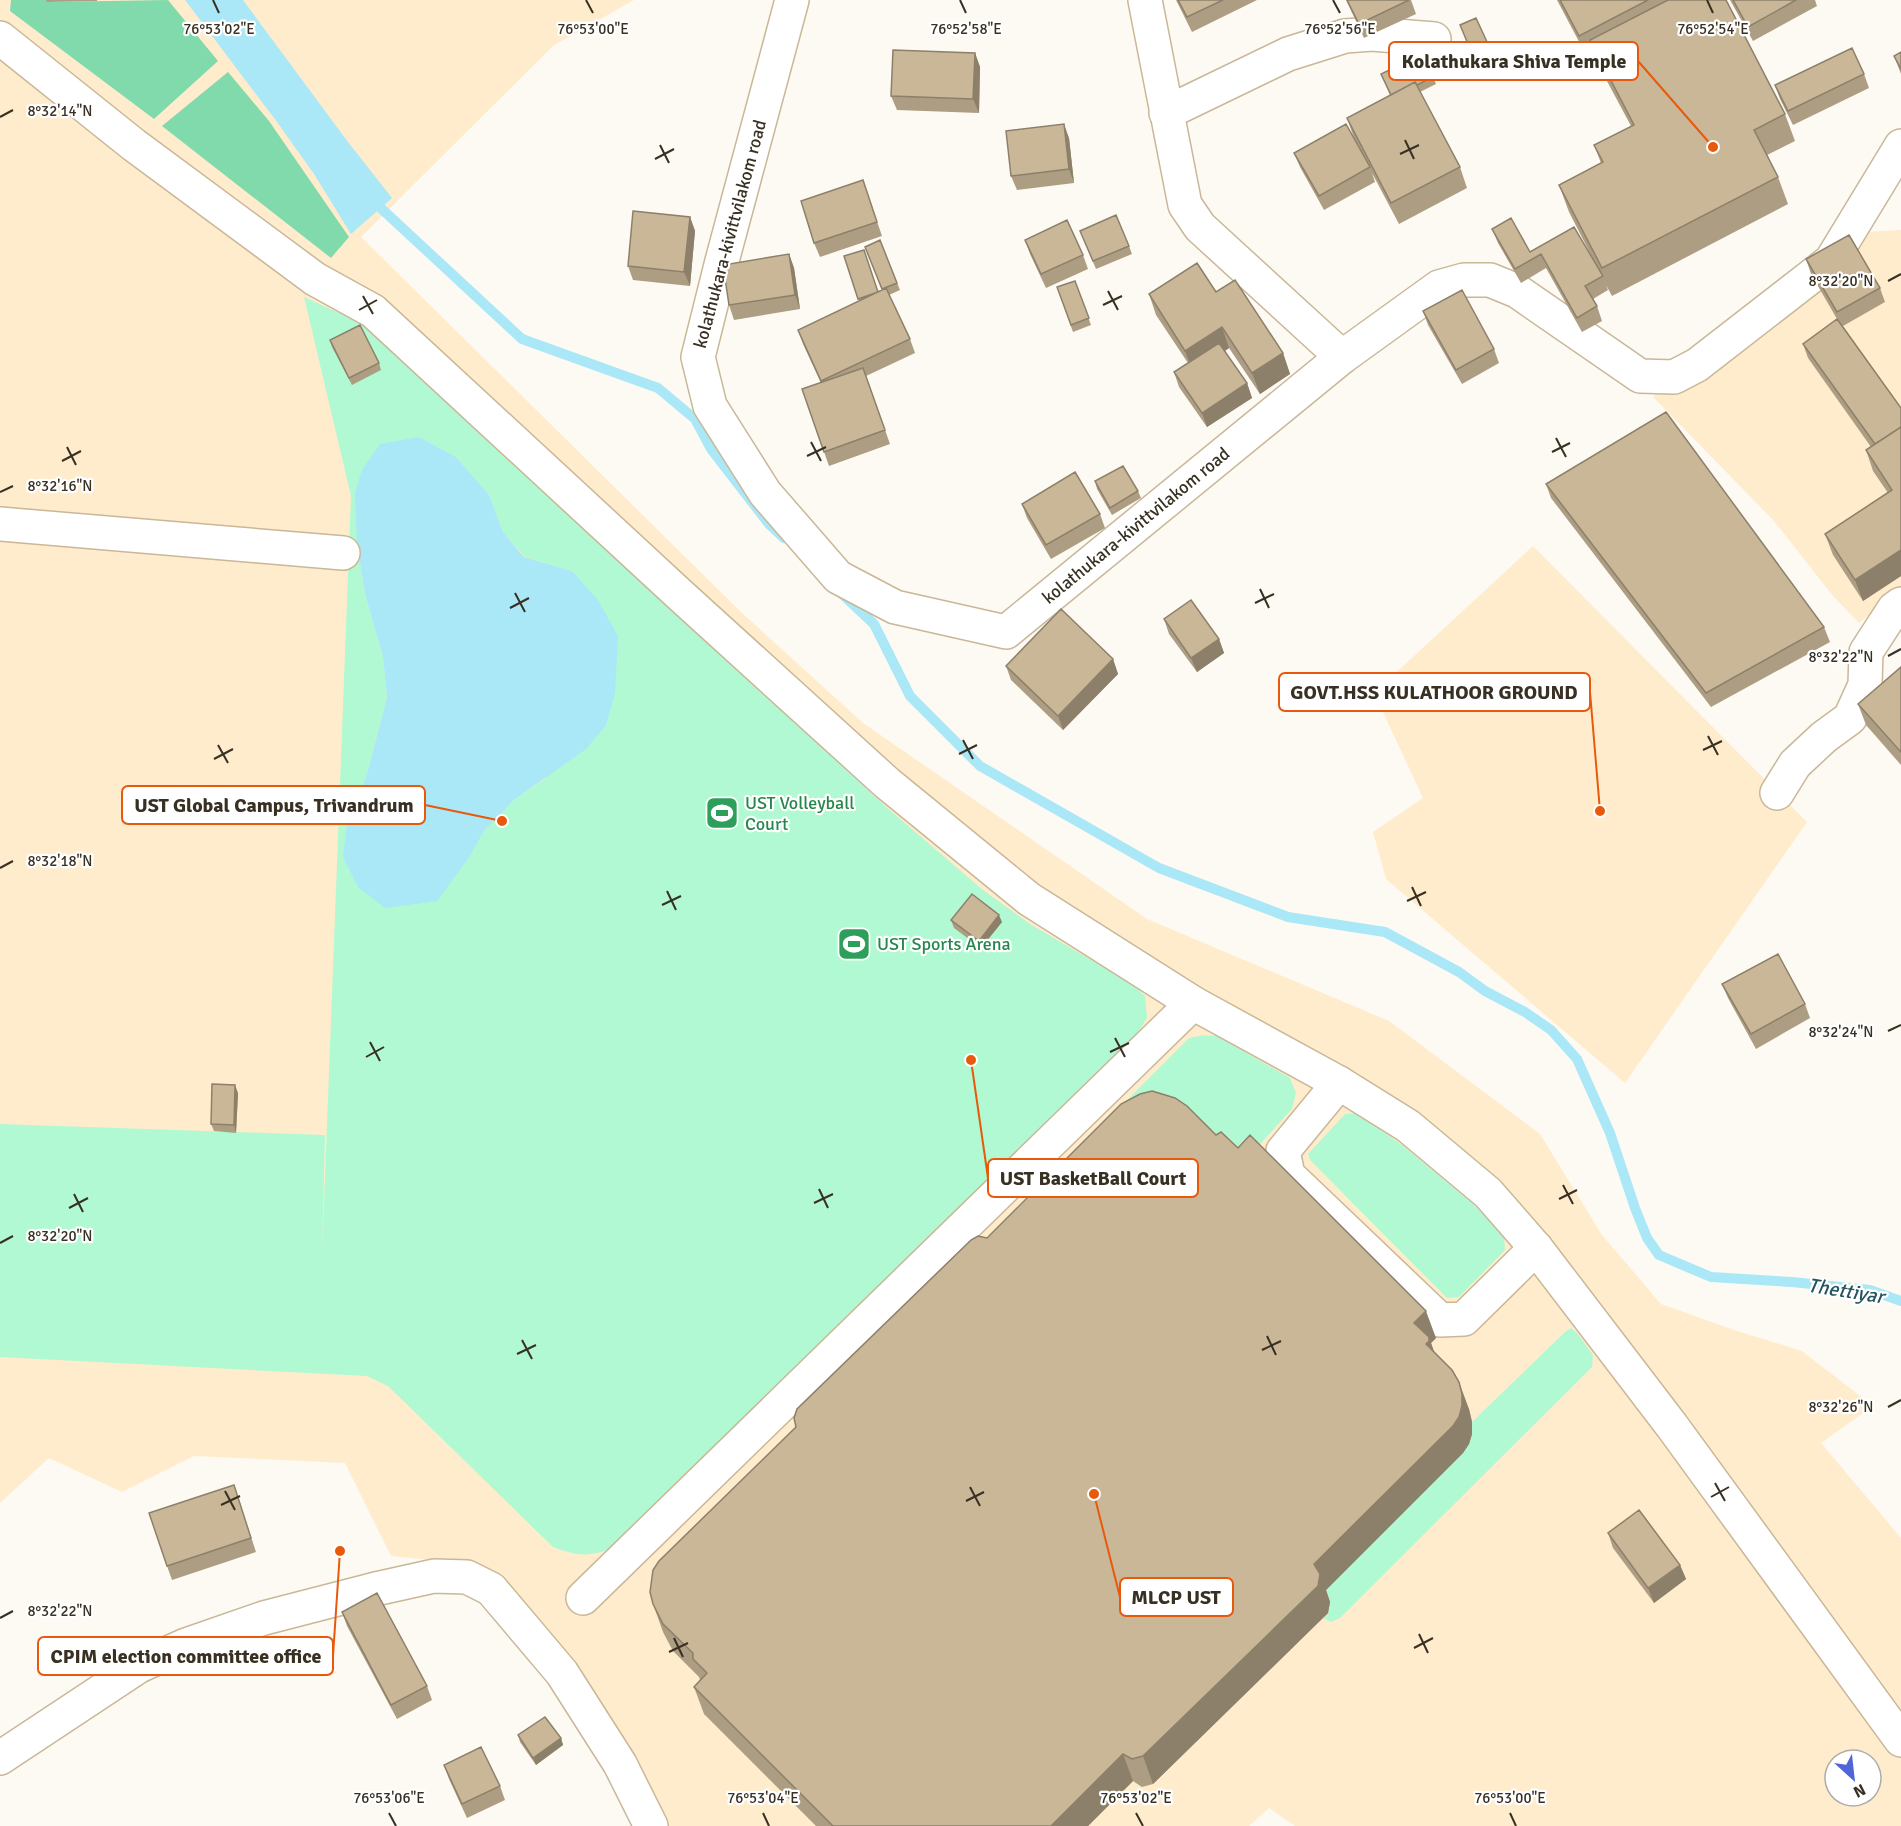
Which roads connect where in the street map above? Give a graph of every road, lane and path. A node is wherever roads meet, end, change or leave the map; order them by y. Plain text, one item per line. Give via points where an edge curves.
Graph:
1 (792, 0) edge
2 (1145, 0) edge
3 (0, 38) edge
4 (1434, 39) dead end
5 (1166, 113) junction
6 (1901, 146) edge
7 (1342, 357) junction
8 (0, 524) edge
9 (343, 553) dead end
10 (1901, 604) edge
11 (1777, 792) dead end
12 (1193, 1003) junction
13 (1339, 1083) junction
14 (1288, 1175) junction
15 (1263, 1199) edge
16 (1536, 1248) junction
17 (687, 1496) junction
18 (710, 1518) edge
19 (583, 1598) dead end
20 (1901, 1740) edge
21 (0, 1758) edge
22 (651, 1826) edge

1 - 7 street, kolathukara-kivittvilakom road via 698,357 710,406 765,493 838,577 894,608 1006,632
2 - 5 street
3 - 12 street via 134,145 315,279 373,311 887,783 1029,899
4 - 5 street via 1345,36 1288,54
5 - 7 street via 1185,206 1200,227
6 - 7 street, kolathukara-kivittvilakom road via 1831,261 1697,365 1674,377 1640,376 1517,291 1490,280 1464,280 1439,287
8 - 9 street
10 - 11 street via 1866,652 1865,685 1850,718 1795,764
12 - 13 street
12 - 17 street via 1107,1107 802,1406
13 - 14 street via 1283,1151
13 - 16 street via 1407,1126 1488,1193
14 - 15 street
14 - 16 street via 1413,1313 1440,1320 1464,1319
16 - 20 street via 1672,1425
17 - 18 street
17 - 19 street
21 - 22 street via 139,1666 186,1645 264,1618 380,1588 434,1576 467,1577 491,1589 562,1673 620,1764

